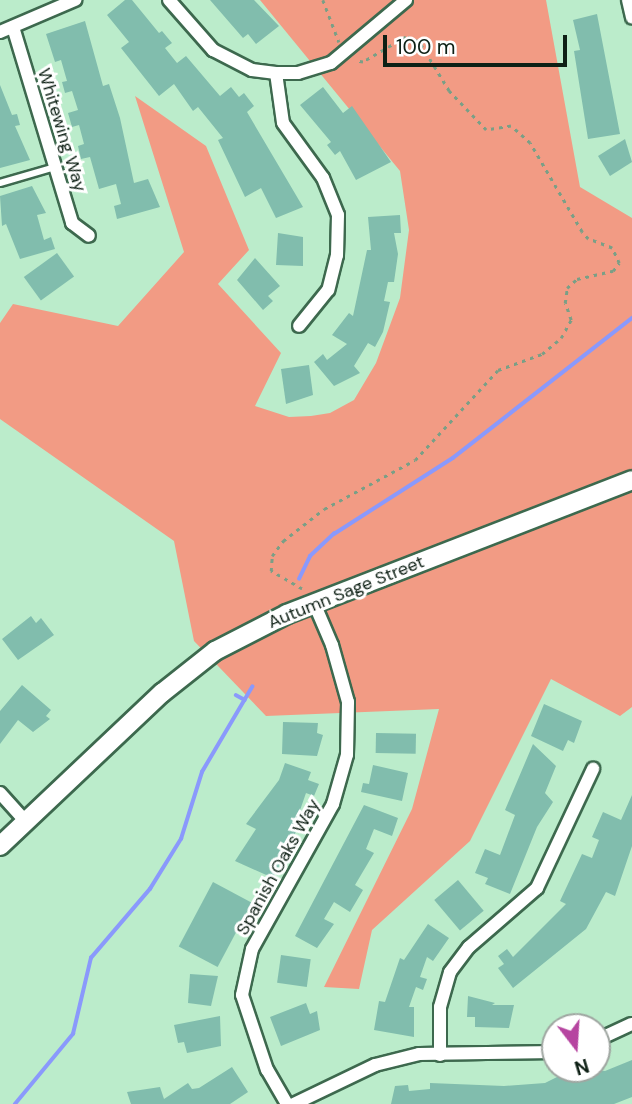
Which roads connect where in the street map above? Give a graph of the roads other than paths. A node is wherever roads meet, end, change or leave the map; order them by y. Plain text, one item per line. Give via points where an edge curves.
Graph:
1 (75, 0) edge
2 (169, 0) edge
3 (406, 0) edge
4 (628, 0) edge
5 (632, 18) edge
6 (6, 30) edge
7 (276, 73) junction
8 (55, 167) junction
9 (0, 183) edge
10 (89, 236) dead end
11 (299, 326) dead end
12 (632, 480) edge
13 (314, 603) junction
14 (593, 769) dead end
15 (0, 793) edge
16 (27, 823) junction
17 (0, 846) edge
18 (632, 1024) edge
19 (611, 1034) edge
20 (541, 1052) edge
21 (440, 1055) junction
22 (287, 1104) edge
23 (294, 1104) edge

1 - 6 street
2 - 7 street via 213,50 252,70
3 - 7 street via 331,63 298,73
4 - 5 street
6 - 8 street, Whitewing Way
7 - 11 street via 283,123 323,178 338,215 337,255 328,290
8 - 9 lane
8 - 10 street, Whitewing Way via 72,223
12 - 13 street, Autumn Sage Street
13 - 16 street, Autumn Sage Street via 215,650 162,693
13 - 22 street, Spanish Oaks Way via 348,702 347,755 333,804 252,949 242,995 262,1058
14 - 21 street via 537,888 469,947 450,972 440,1007
15 - 16 street
16 - 17 street, Autumn Sage Street
18 - 19 street
20 - 21 street
21 - 23 street via 419,1054 375,1065

